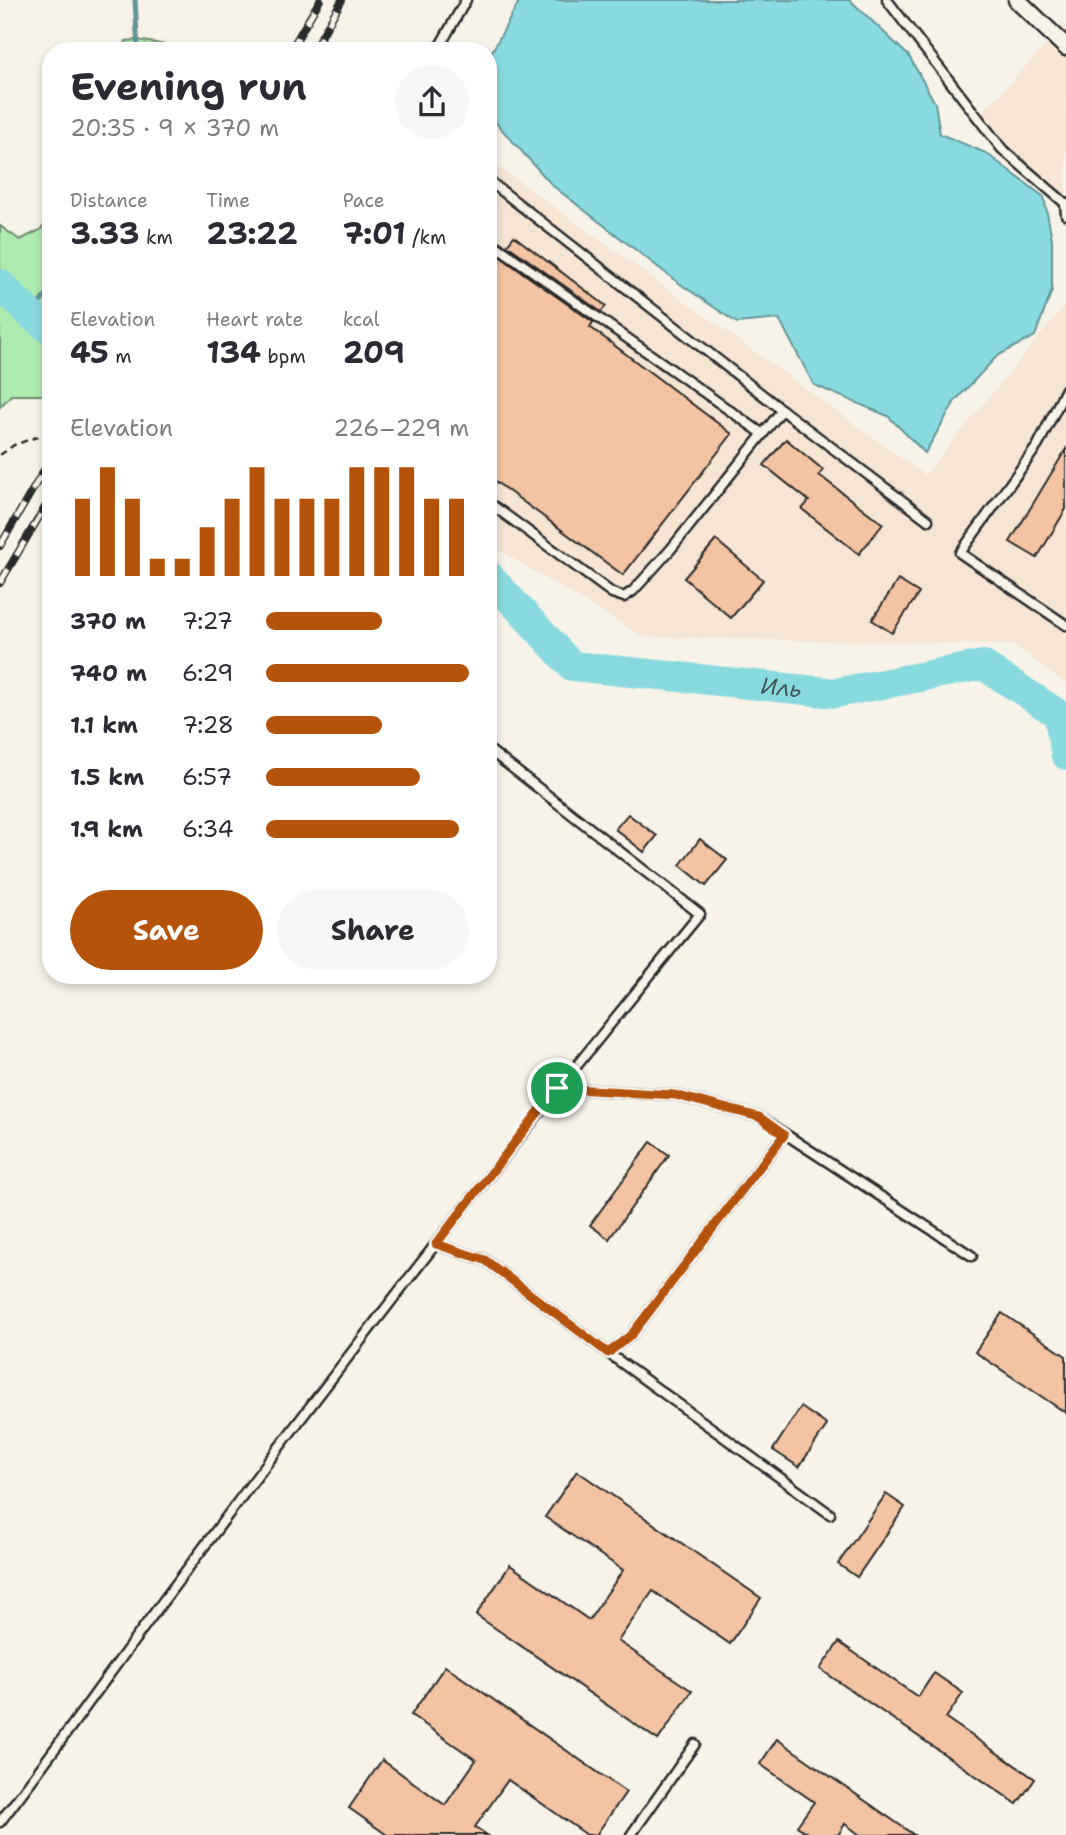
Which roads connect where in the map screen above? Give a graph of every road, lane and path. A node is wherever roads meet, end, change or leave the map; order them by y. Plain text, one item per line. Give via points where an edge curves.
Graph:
1 (466, 0) edge
2 (887, 0) edge
3 (1017, 0) edge
4 (441, 42) edge
5 (1066, 47) edge
6 (497, 187) edge
7 (1065, 203) edge
8 (1066, 215) edge
9 (497, 246) edge
10 (1066, 389) edge
11 (782, 410) junction
12 (763, 434) junction
13 (42, 435) edge
14 (0, 455) edge
15 (497, 509) edge
16 (928, 520) dead end
17 (1066, 625) edge
18 (497, 756) edge
19 (557, 1088) junction
20 (784, 1135) junction
21 (436, 1244) junction
22 (972, 1256) dead end
23 (608, 1353) junction
24 (830, 1514) dead end
25 (695, 1744) dead end
26 (0, 1822) edge
27 (631, 1835) edge

1 - 4 lane
2 - 7 lane via 1002,149
3 - 5 street
6 - 11 lane
7 - 8 lane
9 - 12 lane
10 - 17 lane via 1038,445 960,553
11 - 12 lane
11 - 16 lane
12 - 15 lane via 671,549 624,597 612,593
13 - 14 path
18 - 19 lane via 700,914
19 - 20 lane via 675,1095 759,1117
19 - 21 lane
20 - 22 lane
20 - 23 lane via 632,1334
21 - 23 lane via 485,1260
21 - 26 lane
23 - 24 lane
25 - 27 lane

